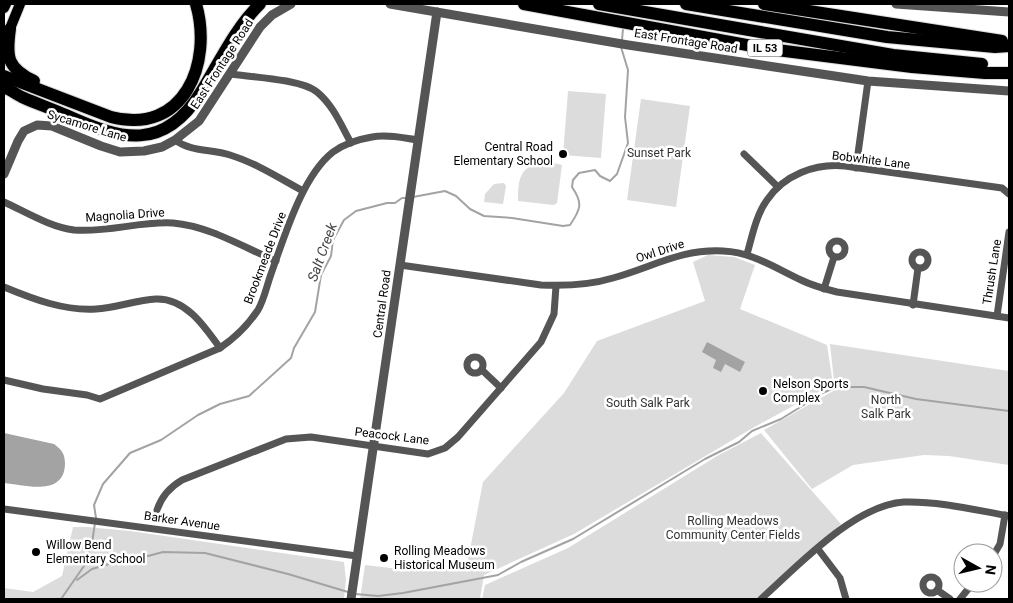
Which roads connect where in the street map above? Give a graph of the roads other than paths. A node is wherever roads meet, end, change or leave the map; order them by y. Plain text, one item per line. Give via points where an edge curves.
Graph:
1 (6, 4) edge
2 (20, 4) edge
3 (196, 4) edge
4 (260, 4) edge
5 (291, 4) edge
6 (390, 4) edge
7 (524, 4) edge
8 (599, 4) edge
9 (686, 4) edge
10 (764, 4) edge
11 (896, 4) edge
12 (976, 7) edge
13 (4, 8) edge
14 (437, 12) junction
15 (1009, 12) edge
16 (10, 29) junction
17 (4, 44) edge
18 (1009, 44) edge
19 (1009, 67) edge
20 (1009, 73) edge
21 (230, 74) junction
22 (4, 76) edge
23 (868, 81) junction
24 (4, 87) edge
25 (1009, 91) edge
26 (4, 95) edge
27 (22, 97) junction
28 (83, 105) junction
29 (174, 140) junction
30 (418, 140) junction
31 (350, 143) junction
32 (744, 154) dead end
33 (856, 168) junction
34 (4, 174) edge
35 (778, 187) junction
36 (303, 191) junction
37 (1009, 194) edge
38 (4, 202) edge
39 (1009, 232) edge
40 (747, 254) junction
41 (834, 257) dead end
42 (276, 261) junction
43 (400, 265) junction
44 (918, 268) dead end
45 (556, 286) junction
46 (4, 287) edge
47 (824, 289) junction
48 (913, 305) junction
49 (997, 316) junction
50 (1009, 318) edge
51 (220, 348) junction
52 (482, 370) dead end
53 (4, 380) edge
54 (501, 388) junction
55 (373, 446) junction
56 (4, 509) edge
57 (156, 510) dead end
58 (1007, 515) edge
59 (1000, 543) edge
60 (818, 549) junction
61 (357, 556) junction
62 (937, 590) dead end
63 (352, 595) edge
64 (761, 599) edge
65 (846, 599) edge
66 (950, 599) edge

1 - 13 main road
2 - 16 main road
3 - 28 highway via 201,31 198,62 191,83 175,105 156,117 138,121 112,117
4 - 27 highway via 238,32 193,105 176,122 158,132 133,136 112,134
5 - 21 street, East Frontage Road via 260,27
6 - 14 street, East Frontage Road
7 - 20 highway, IL 53 via 769,49 912,67
8 - 19 highway, IL 53 via 893,55
9 - 18 highway via 887,37 995,47
10 - 18 highway via 922,27
11 - 12 street
12 - 15 street
14 - 23 street, East Frontage Road
14 - 30 street, Central Road
16 - 17 main road
16 - 28 highway via 8,54 13,67 24,76
21 - 29 street, East Frontage Road via 199,120
21 - 31 street via 295,83 316,91 331,106
22 - 28 highway
23 - 25 street, East Frontage Road
23 - 33 street
24 - 27 highway
26 - 27 highway
29 - 34 street, Sycamore Lane via 144,151 120,152 44,124 24,131
29 - 36 street via 189,148 246,160
30 - 31 street, Brookmeade Drive via 393,136
30 - 43 street, Central Road
31 - 36 street, Brookmeade Drive via 333,152
32 - 35 street
33 - 35 street, Bobwhite Lane via 813,167
33 - 37 street, Bobwhite Lane via 1002,188
35 - 40 street, Bobwhite Lane via 766,200
36 - 42 street, Brookmeade Drive
38 - 42 street, Magnolia Drive via 48,223 74,230 152,223 194,227
39 - 49 street, Thrush Lane
40 - 45 street, Owl Drive via 722,251 686,253 611,279
40 - 47 street, Owl Drive
41 - 47 street
42 - 51 street, Brookmeade Drive via 259,308 246,325
43 - 45 street, Owl Drive
43 - 55 street, Central Road
44 - 48 street
45 - 54 street, Peacock Lane via 554,314 546,333
46 - 51 street via 35,300 67,308 96,309 158,299 178,304 200,321
47 - 48 street, Owl Drive
48 - 49 street, Owl Drive
49 - 50 street, Owl Drive
51 - 53 street, Brookmeade Drive via 100,399
52 - 54 street
54 - 55 street, Peacock Lane via 458,437 438,451 428,454
55 - 57 street, Peacock Lane via 311,437 286,439 175,484
55 - 61 street, Central Road
56 - 61 street, Barker Avenue
58 - 59 street
58 - 60 street via 903,502 861,516
60 - 64 street
60 - 65 street via 840,578
61 - 63 street, Central Road
62 - 66 street

